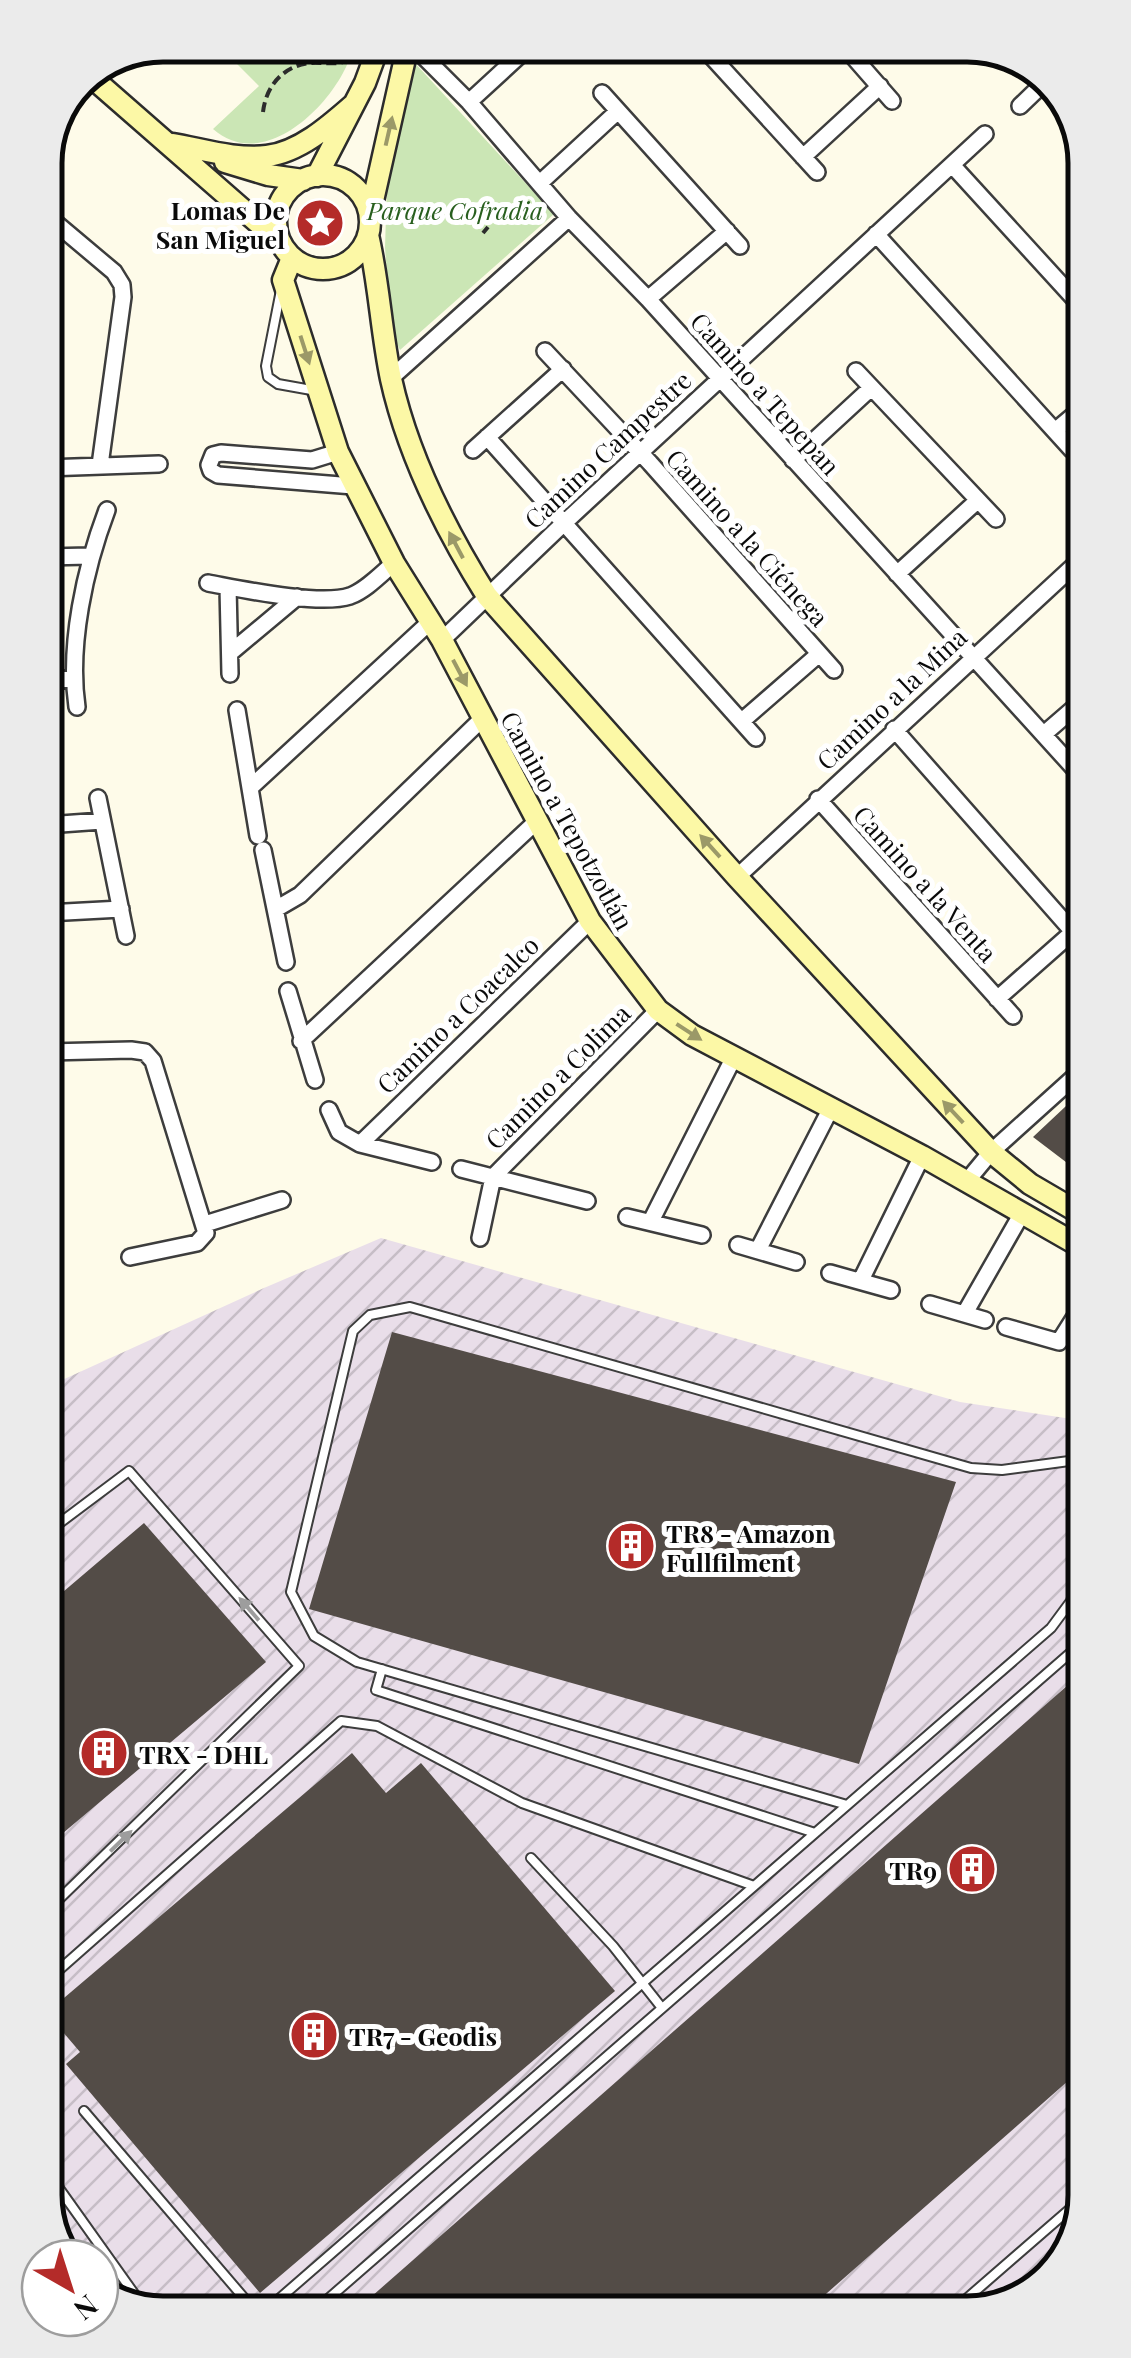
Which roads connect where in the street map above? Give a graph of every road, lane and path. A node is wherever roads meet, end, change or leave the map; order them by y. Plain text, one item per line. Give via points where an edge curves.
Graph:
1 (306, 63) edge
2 (371, 63) edge
3 (406, 63) edge
4 (429, 63) edge
5 (511, 63) edge
6 (717, 63) edge
7 (859, 63) edge
8 (101, 84) edge
9 (880, 86) junction
10 (1037, 90) edge
11 (602, 94) dead end
12 (892, 101) dead end
13 (469, 102) junction
14 (354, 104) junction
15 (1020, 106) dead end
16 (618, 111) junction
17 (262, 112) dead end
18 (985, 134) dead end
19 (171, 144) junction
20 (804, 158) junction
21 (952, 166) junction
22 (817, 172) dead end
23 (310, 178) junction
24 (541, 182) junction
25 (570, 218) junction
26 (369, 225) junction
27 (488, 227) dead end
28 (63, 228) edge
29 (726, 232) junction
30 (483, 233) dead end
31 (876, 234) junction
32 (740, 246) dead end
33 (286, 250) junction
34 (283, 280) junction
35 (1068, 291) edge
36 (648, 299) junction
37 (545, 351) dead end
38 (563, 369) junction
39 (856, 371) dead end
40 (391, 378) junction
41 (718, 379) junction
42 (871, 388) junction
43 (319, 391) junction
44 (1068, 421) edge
45 (1055, 432) junction
46 (487, 436) junction
47 (1068, 446) edge
48 (473, 450) dead end
49 (338, 452) junction
50 (640, 453) junction
51 (793, 460) junction
52 (159, 464) dead end
53 (100, 465) junction
54 (63, 467) edge
55 (353, 486) junction
56 (978, 501) junction
57 (107, 510) dead end
58 (996, 519) dead end
59 (564, 523) junction
60 (89, 556) junction
61 (63, 557) edge
62 (394, 563) junction
63 (1068, 570) edge
64 (897, 574) junction
65 (208, 582) dead end
66 (228, 586) junction
67 (487, 596) junction
68 (297, 597) junction
69 (436, 631) junction
70 (230, 653) junction
71 (819, 654) junction
72 (972, 657) junction
73 (834, 670) dead end
74 (230, 674) dead end
75 (73, 678) junction
76 (63, 679) edge
77 (76, 706) dead end
78 (237, 710) dead end
79 (1068, 713) edge
80 (484, 718) junction
81 (742, 722) junction
82 (894, 730) junction
83 (1044, 734) junction
84 (756, 738) dead end
85 (1068, 761) edge
86 (250, 788) junction
87 (98, 798) dead end
88 (818, 799) junction
89 (102, 820) junction
90 (538, 820) junction
91 (63, 824) edge
92 (737, 877) junction
93 (121, 909) junction
94 (276, 909) junction
95 (63, 912) edge
96 (590, 921) junction
97 (1068, 925) edge
98 (126, 936) dead end
99 (1068, 944) edge
100 (286, 962) dead end
101 (288, 991) dead end
102 (997, 999) junction
103 (658, 1010) junction
104 (1012, 1016) dead end
105 (300, 1040) junction
106 (63, 1052) edge
107 (734, 1057) junction
108 (315, 1080) dead end
109 (1068, 1082) edge
110 (329, 1110) dead end
111 (830, 1110) junction
112 (360, 1144) junction
113 (990, 1152) junction
114 (922, 1156) junction
115 (432, 1162) dead end
116 (460, 1169) dead end
117 (493, 1176) junction
118 (966, 1181) junction
119 (282, 1200) dead end
120 (588, 1200) dead end
121 (1068, 1207) edge
122 (1020, 1215) junction
123 (626, 1217) dead end
124 (651, 1222) junction
125 (205, 1228) junction
126 (702, 1236) dead end
127 (480, 1238) dead end
128 (1068, 1240) edge
129 (738, 1245) dead end
130 (758, 1250) junction
131 (130, 1257) dead end
132 (796, 1262) dead end
133 (830, 1274) dead end
134 (860, 1280) junction
135 (891, 1290) dead end
136 (930, 1304) dead end
137 (966, 1314) junction
138 (985, 1320) dead end
139 (1006, 1326) dead end
140 (1068, 1328) edge
141 (1068, 1462) edge
142 (63, 1520) edge
143 (1068, 1604) edge
144 (1068, 1655) edge
145 (382, 1669) junction
146 (847, 1806) junction
147 (815, 1832) junction
148 (531, 1858) dead end
149 (754, 1886) junction
150 (63, 1895) edge
151 (63, 1966) edge
152 (642, 1984) junction
153 (662, 2008) junction
154 (84, 2111) dead end
155 (63, 2194) edge
156 (1067, 2212) edge
157 (132, 2290) edge
158 (242, 2295) edge
159 (283, 2295) edge
160 (332, 2295) edge
161 (970, 2296) edge

1 - 17 path via 272,85
2 - 14 main road
26 -> 3 main road
4 - 13 street, Camino a Tepepan
5 - 13 street
6 - 20 street
7 - 9 street
8 - 19 main road
9 - 12 street
9 - 20 street
10 - 15 street
11 - 16 street
13 - 24 street, Camino a Tepepan
14 - 19 main road via 298,146 268,156
14 - 23 main road
16 - 24 street
16 - 29 street
18 - 21 street, Camino Campestre
19 - 23 main road via 268,175
19 - 33 main road
20 - 22 street
21 - 31 street, Camino Campestre
21 - 35 street
23 - 26 main road via 332,176 357,190
23 - 33 main road via 291,188 276,214
24 - 25 street, Camino a Tepepan
25 - 36 street, Camino a Tepepan
25 - 40 street
26 - 33 main road via 362,249 336,267 305,266
26 - 40 main road
27 - 30 path
28 - 53 street via 114,272 124,297
29 - 32 street
29 - 36 street
31 - 41 street, Camino Campestre
31 - 45 street
33 - 34 main road
34 -> 43 main road, Camino a Tepotzotlán
34 - 43 lane via 268,378
36 - 41 street, Camino a Tepepan
37 - 38 street, Camino a la Ciénega
38 - 46 street
38 - 50 street, Camino a la Ciénega
39 - 42 street
67 -> 40 main road via 426,484
41 - 50 street, Camino Campestre
41 - 51 street, Camino a Tepepan
42 - 51 street
42 - 56 street
43 - 49 main road, Camino a Tepotzotlán
44 - 45 street
45 - 47 street
46 - 48 street
46 - 59 street
49 - 55 main road, Camino a Tepotzotlán
49 - 55 street via 312,460 221,452 210,465 218,474
50 - 59 street, Camino Campestre
50 - 71 street, Camino a la Ciénega
51 - 64 street, Camino a Tepepan
52 - 53 street
53 - 54 street
55 - 62 main road, Camino a Tepotzotlán
56 - 58 street
56 - 64 street
57 - 60 street
59 - 67 street, Camino Campestre
59 - 81 street
60 - 61 street
60 - 75 street
62 - 68 street via 349,596
62 - 69 main road, Camino a Tepotzotlán
63 - 72 street, Camino a la Mina
64 - 72 street, Camino a Tepepan
65 - 66 street
66 - 68 street
66 - 70 street
67 - 69 street, Camino Campestre
92 -> 67 main road
68 - 70 street
69 -> 80 main road, Camino a Tepotzotlán
69 - 86 street, Camino Campestre
70 - 74 street
71 - 73 street, Camino a la Ciénega
71 - 81 street, Camino a la Ciénega
72 - 82 street, Camino a la Mina
72 - 83 street, Camino a Tepepan
75 - 76 street
75 - 77 street
78 - 86 street
79 - 83 street
80 - 90 main road, Camino a Tepotzotlán
80 - 94 street via 300,895
81 - 84 street
82 - 88 street, Camino a la Mina
82 - 97 street, Camino a la Venta
83 - 85 street, Camino a Tepepan
86 - 94 street
87 - 89 street
88 - 92 street, Camino a la Mina
88 - 102 street, Camino a la Venta
89 - 91 street
89 - 93 street
90 - 96 main road, Camino a Tepotzotlán
90 - 105 street
113 -> 92 main road
93 - 95 street
93 - 98 street
94 - 100 street
96 - 103 main road, Camino a Tepotzotlán
96 - 112 street, Camino a Coacalco
99 - 102 street, Camino a la Venta
101 - 105 street
102 - 104 street, Camino a la Venta
103 -> 107 main road, Camino a Tepotzotlán
103 - 117 street, Camino a Colima
105 - 108 street
106 - 125 street via 145,1052
107 - 111 main road, Camino a Tepotzotlán
107 - 124 street
109 - 113 street
110 - 112 street via 339,1132
111 - 114 main road, Camino a Tepotzotlán
111 - 130 street
112 - 115 street
113 - 118 street
113 - 121 main road
114 - 118 main road, Camino a Tepotzotlán
114 - 134 street
116 - 117 street
117 - 120 street
117 - 127 street, Camino a Colima
118 - 122 main road, Camino a Tepotzotlán
119 - 125 street
122 - 128 main road, Camino a Tepotzotlán
122 - 137 street
123 - 124 street
124 - 126 street
125 - 131 street via 197,1243
129 - 130 street
130 - 132 street
133 - 134 street
134 - 135 street
136 - 137 street
137 - 138 street
139 - 140 street via 1059,1342
141 - 145 lane via 971,1468 410,1307 370,1315 353,1331 291,1592 314,1636
150 -> 142 lane via 299,1666 128,1471
143 - 146 lane via 1051,1628
144 - 153 lane
145 - 146 lane
145 - 147 lane via 376,1690
146 - 147 lane
147 - 149 lane
148 - 152 lane
149 - 151 lane via 522,1803 377,1726 342,1720
149 - 152 lane
152 - 153 lane
152 - 159 lane
153 - 160 lane
154 - 158 lane
155 - 157 lane
156 - 161 lane

